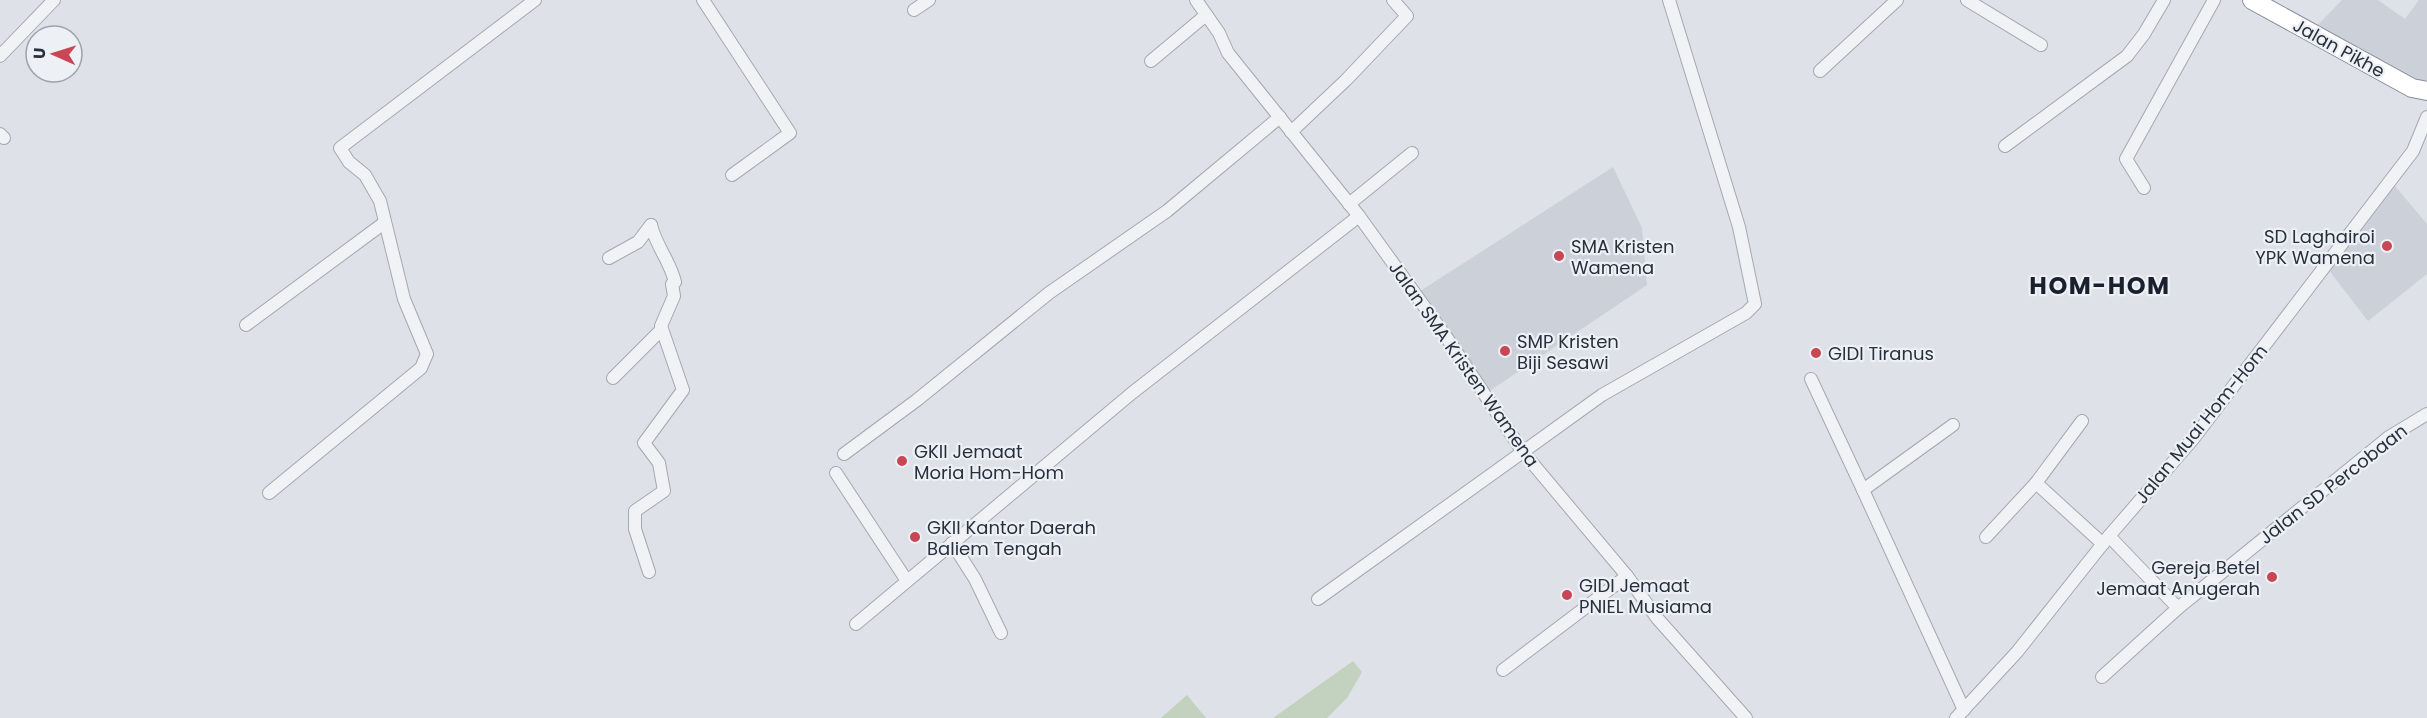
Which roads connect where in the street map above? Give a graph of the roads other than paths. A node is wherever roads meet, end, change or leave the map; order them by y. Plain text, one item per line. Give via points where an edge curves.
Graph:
1 (54, 0) edge
2 (535, 0) edge
3 (703, 0) edge
4 (929, 0) edge
5 (1196, 0) edge
6 (1393, 0) edge
7 (1669, 0) edge
8 (1897, 0) edge
9 (1967, 0) edge
10 (2164, 0) edge
11 (2214, 0) edge
12 (2252, 0) edge
13 (914, 10) dead end
14 (1206, 15) junction
15 (2041, 45) dead end
16 (0, 56) edge
17 (1150, 61) dead end
18 (1820, 71) dead end
19 (2427, 91) edge
20 (1280, 117) junction
21 (2427, 117) edge
22 (1291, 132) junction
23 (2005, 146) dead end
24 (1412, 153) dead end
25 (732, 176) dead end
26 (2145, 188) dead end
27 (1349, 204) junction
28 (1359, 216) junction
29 (384, 223) junction
30 (609, 258) dead end
31 (246, 325) dead end
32 (661, 330) junction
33 (613, 378) dead end
34 (1811, 379) dead end
35 (2427, 414) edge
36 (2082, 421) dead end
37 (1953, 425) dead end
38 (1523, 452) junction
39 (844, 454) dead end
40 (836, 473) dead end
41 (2036, 483) junction
42 (1863, 490) junction
43 (269, 492) dead end
44 (1986, 537) dead end
45 (2106, 540) junction
46 (952, 543) junction
47 (649, 572) dead end
48 (1627, 576) junction
49 (907, 581) junction
50 (1318, 599) dead end
51 (2178, 608) junction
52 (856, 624) dead end
53 (1001, 633) dead end
54 (1503, 670) dead end
55 (2102, 676) dead end
56 (1960, 714) edge
57 (1746, 718) edge

1 - 16 street
2 - 29 street via 340,148 365,175 380,201
3 - 25 street via 790,133
4 - 13 street
5 - 14 street, Jalan SMA Kristen Wamena
6 - 22 street via 1407,16
7 - 38 street via 1739,227 1755,304 1746,313 1602,395
8 - 18 street
9 - 15 street
10 - 23 street via 2127,56
11 - 26 street via 2126,159
12 - 19 highway, Jalan Pikhe via 2412,88
14 - 17 street
14 - 20 street, Jalan SMA Kristen Wamena via 1228,53
20 - 22 street, Jalan SMA Kristen Wamena
20 - 39 street via 1167,211 1048,293
21 - 45 street, Jalan Muai Hom-Hom via 2406,161 2193,439
22 - 27 street, Jalan SMA Kristen Wamena
24 - 27 street
27 - 28 street, Jalan SMA Kristen Wamena
28 - 38 street, Jalan SMA Kristen Wamena
28 - 46 street via 1132,393
29 - 31 street
29 - 43 street via 404,299 427,348 426,361 365,416
30 - 32 street via 638,243 651,225 675,282
32 - 33 street
32 - 47 street via 683,390 644,443 659,463 664,491 635,511 635,529
34 - 42 street
35 - 51 street, Jalan SD Percobaan via 2388,437
36 - 41 street
37 - 42 street
38 - 48 street, Jalan SMA Kristen Wamena
38 - 50 street
40 - 49 street
41 - 44 street
41 - 45 street
42 - 56 street
45 - 51 street
45 - 56 street, Jalan Muai Hom-Hom via 2017,651
46 - 49 street
46 - 53 street
48 - 54 street
48 - 57 street, Jalan SMA Kristen Wamena via 1657,618
49 - 52 street
51 - 55 street, Jalan SD Percobaan

